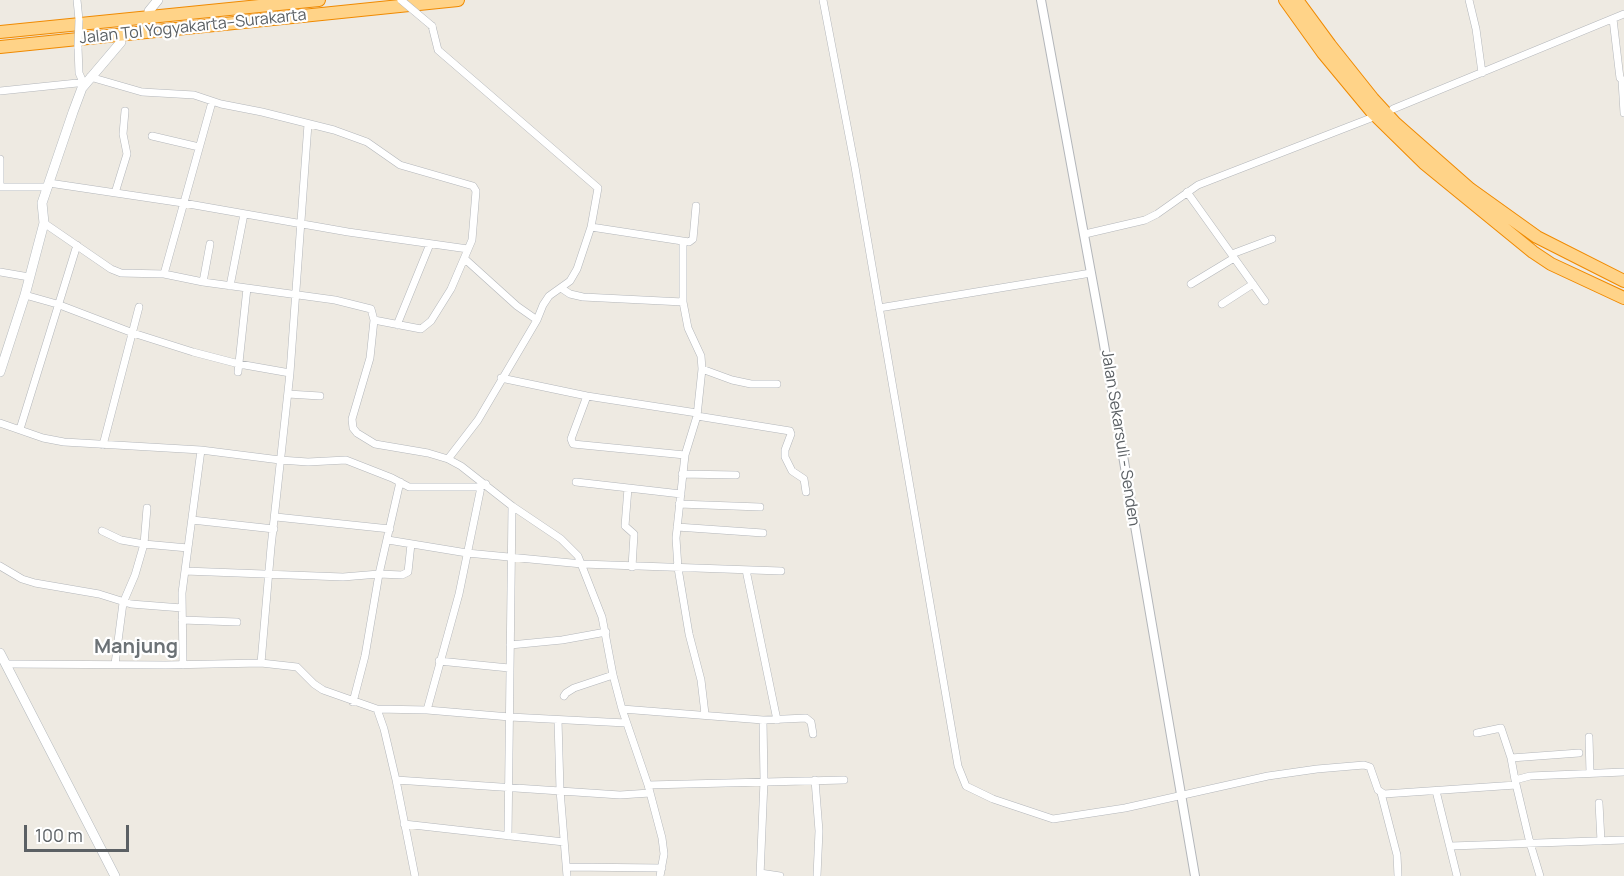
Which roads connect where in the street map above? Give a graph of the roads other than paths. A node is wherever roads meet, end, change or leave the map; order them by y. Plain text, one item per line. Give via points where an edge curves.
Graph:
1 (77, 0) edge
2 (158, 0) edge
3 (319, 0) edge
4 (401, 0) edge
5 (458, 0) edge
6 (824, 0) edge
7 (1041, 0) edge
8 (1277, 0) edge
9 (1285, 0) edge
10 (1297, 0) edge
11 (1304, 0) edge
12 (1469, 0) edge
13 (148, 11) dead end
14 (1624, 14) edge
15 (1613, 19) junction
16 (0, 32) edge
17 (122, 42) dead end
18 (0, 47) edge
19 (1326, 49) junction
20 (1482, 73) junction
21 (87, 80) junction
22 (1623, 81) edge
23 (0, 91) edge
24 (212, 102) junction
25 (1394, 109) dead end
26 (125, 111) dead end
27 (1624, 113) edge
28 (1371, 118) dead end
29 (308, 124) junction
30 (152, 136) dead end
31 (199, 147) junction
32 (0, 159) edge
33 (49, 185) junction
34 (0, 187) edge
35 (1187, 192) junction
36 (115, 193) junction
37 (183, 203) junction
38 (696, 206) dead end
39 (244, 214) junction
40 (44, 223) junction
41 (301, 224) junction
42 (591, 227) junction
43 (1085, 234) junction
44 (1272, 239) dead end
45 (683, 242) junction
46 (210, 244) dead end
47 (429, 244) junction
48 (77, 245) junction
49 (468, 249) junction
50 (1233, 256) junction
51 (465, 259) junction
52 (0, 272) edge
53 (1091, 273) junction
54 (164, 274) junction
55 (29, 277) junction
56 (1624, 281) edge
57 (203, 282) junction
58 (1191, 284) dead end
59 (1253, 284) junction
60 (230, 286) junction
61 (247, 288) junction
62 (561, 288) junction
63 (296, 294) junction
64 (25, 295) junction
65 (1624, 298) edge
66 (1265, 301) dead end
67 (683, 302) junction
68 (57, 304) junction
69 (1222, 304) dead end
70 (139, 307) dead end
71 (879, 308) junction
72 (374, 320) junction
73 (537, 320) junction
74 (397, 325) junction
75 (134, 333) junction
76 (238, 368) junction
77 (702, 369) junction
78 (0, 372) edge
79 (290, 373) junction
80 (501, 378) junction
81 (777, 384) dead end
82 (288, 394) junction
83 (320, 396) dead end
84 (588, 396) junction
85 (697, 415) junction
86 (0, 423) edge
87 (20, 429) junction
88 (103, 445) junction
89 (201, 450) junction
90 (685, 455) junction
91 (448, 459) junction
92 (280, 460) junction
93 (682, 474) junction
94 (736, 476) dead end
95 (400, 482) junction
96 (576, 482) dead end
97 (484, 486) junction
98 (628, 488) junction
99 (806, 492) dead end
100 (681, 494) junction
101 (679, 504) junction
102 (512, 506) junction
103 (760, 507) dead end
104 (147, 508) dead end
105 (276, 517) junction
106 (192, 520) junction
107 (677, 527) junction
108 (274, 529) junction
109 (390, 529) junction
110 (102, 531) dead end
111 (763, 533) dead end
112 (388, 540) junction
113 (144, 544) junction
114 (411, 544) junction
115 (188, 548) junction
116 (467, 553) junction
117 (511, 557) junction
118 (582, 564) junction
119 (0, 566) edge
120 (632, 567) junction
121 (678, 568) junction
122 (746, 570) junction
123 (781, 571) dead end
124 (185, 572) junction
125 (379, 574) junction
126 (269, 575) junction
127 (123, 603) junction
128 (182, 608) junction
129 (182, 620) junction
130 (237, 622) dead end
131 (606, 632) junction
132 (510, 645) junction
133 (0, 653) edge
134 (439, 661) junction
135 (261, 663) junction
136 (6, 664) junction
137 (115, 664) junction
138 (183, 665) junction
139 (510, 668) junction
140 (613, 675) junction
141 (564, 696) dead end
142 (353, 702) junction
143 (377, 709) junction
144 (622, 709) junction
145 (427, 710) junction
146 (705, 714) junction
147 (510, 717) junction
148 (558, 720) junction
149 (763, 720) junction
150 (777, 720) junction
151 (626, 723) junction
152 (1477, 733) dead end
153 (813, 734) dead end
154 (1589, 737) dead end
155 (1579, 753) dead end
156 (1511, 758) junction
157 (1624, 772) edge
158 (1590, 773) junction
159 (396, 780) junction
160 (815, 780) junction
161 (844, 780) dead end
162 (764, 781) junction
163 (1515, 782) junction
164 (509, 787) junction
165 (649, 789) junction
166 (560, 790) junction
167 (1436, 791) junction
168 (1381, 793) junction
169 (1180, 796) junction
170 (1599, 803) dead end
171 (404, 824) junction
172 (508, 836) junction
173 (1624, 840) edge
174 (1601, 841) junction
175 (564, 842) junction
176 (1530, 843) junction
177 (1450, 846) junction
178 (567, 867) junction
179 (662, 868) junction
180 (760, 875) edge
181 (115, 876) edge
182 (415, 876) edge
183 (567, 876) edge
184 (660, 876) edge
185 (780, 876) edge
186 (817, 876) edge
187 (1195, 876) edge
188 (1398, 876) edge
189 (1457, 876) edge
190 (1540, 876) edge

1 - 21 street, bridge via 79,73
2 - 13 main road
3 - 16 highway, Jalan Tol Yogyakarta–Surakarta
4 - 42 street, bridge via 432,26 438,50 597,188
5 - 18 highway, Jalan Tol Yogyakarta–Surakarta
6 - 71 street
7 - 43 street, Jalan Sekarsuli - Senden
8 - 19 highway
9 - 19 highway
10 - 19 highway
11 - 19 highway
12 - 20 street
14 - 15 street
15 - 20 street
15 - 22 street via 1618,70
17 - 21 main road
19 - 56 highway via 1395,123 1470,189 1537,237
19 - 65 highway via 1397,138 1424,163 1533,252
20 - 25 street
21 - 23 street
21 - 24 street via 142,92 194,95
21 - 33 main road via 72,112
22 - 27 street
24 - 29 street
24 - 31 street
26 - 36 street via 123,134 127,154
28 - 35 street
29 - 41 street
29 - 49 street via 367,142 400,165 473,186 474,226
30 - 31 street
31 - 37 street
32 - 34 street
33 - 34 street
33 - 36 street
33 - 40 main road via 42,202
35 - 43 street via 1145,220
35 - 50 street
36 - 37 street
37 - 39 street
37 - 54 street
38 - 45 street via 693,238
39 - 41 street
39 - 60 street
40 - 48 street
40 - 55 main road
41 - 47 street
41 - 63 street
42 - 45 street
42 - 62 street via 577,269
43 - 53 street, Jalan Sekarsuli - Senden
44 - 50 street
45 - 67 street
46 - 57 street
47 - 49 street
47 - 74 street
48 - 54 street via 117,272
48 - 68 street
49 - 51 street
50 - 58 street
50 - 59 street
51 - 73 street
51 - 74 street via 428,325
52 - 55 street
53 - 71 street
53 - 169 street, Jalan Sekarsuli - Senden
54 - 57 street
55 - 64 main road
57 - 60 street
59 - 66 street
59 - 69 street
60 - 61 street
61 - 63 street
61 - 76 street
62 - 67 street via 583,297
62 - 73 street via 549,296
63 - 72 street via 369,307
63 - 79 street
64 - 68 street
64 - 78 main road
67 - 77 street
68 - 75 street
68 - 87 street
70 - 75 street
71 - 169 street via 958,766 966,786 993,800 1053,819
72 - 74 street
72 - 91 street via 370,358 353,413 353,428 375,444
73 - 80 street
75 - 76 street
75 - 88 street
76 - 79 street
77 - 81 street via 751,384
77 - 85 street
79 - 82 street
80 - 84 street
80 - 91 street via 478,420
82 - 83 street
82 - 92 street
84 - 85 street
84 - 90 street via 571,439 573,444
85 - 90 street
85 - 99 street via 790,431 784,458 792,471 804,479
86 - 87 street
87 - 88 street via 53,440
88 - 89 street
89 - 92 street
89 - 106 street
90 - 93 street
91 - 97 street
92 - 95 street via 346,460
92 - 105 street
93 - 94 street
93 - 100 street
95 - 97 street via 415,488
95 - 109 street
96 - 98 street
97 - 102 street
97 - 116 street
98 - 100 street
98 - 120 street via 625,526 634,534
100 - 101 street
101 - 103 street
101 - 107 street
102 - 117 street
102 - 118 street via 567,543
104 - 113 street
105 - 108 street
105 - 109 street
106 - 108 street
106 - 115 street
107 - 111 street
107 - 121 street
108 - 126 street
109 - 112 street
110 - 113 street
112 - 114 street
112 - 125 street
113 - 115 street
113 - 127 street
114 - 116 street
114 - 125 street via 407,574
115 - 124 street
116 - 117 street
116 - 134 street
117 - 118 street
117 - 132 street
118 - 120 street
118 - 131 street
119 - 127 street via 35,584 99,594
120 - 121 street
121 - 122 street
121 - 146 street
122 - 123 street
122 - 150 street
124 - 126 street
124 - 128 street
125 - 126 street
125 - 142 street
126 - 135 street
127 - 128 street
127 - 137 street
128 - 129 street
129 - 130 street
129 - 138 street
131 - 132 street
131 - 140 street
132 - 139 street
133 - 136 main road
134 - 139 street
134 - 145 street
135 - 138 street
135 - 142 street via 297,667 318,687
136 - 137 street
136 - 181 main road
137 - 138 street
139 - 147 street
140 - 141 street via 574,688
140 - 144 street
142 - 143 street
143 - 145 street
143 - 159 street
144 - 146 street
144 - 151 street
145 - 147 street
146 - 149 street
147 - 148 street
147 - 164 street
148 - 151 street
148 - 166 street
149 - 150 street
149 - 162 street
150 - 153 street via 806,718
151 - 165 street
152 - 156 street via 1502,728
154 - 158 street
155 - 156 street
156 - 163 street
157 - 158 street
158 - 163 street via 1530,776
159 - 164 street
159 - 171 street
160 - 161 street
160 - 162 street
160 - 186 street
162 - 165 street
162 - 180 street
163 - 167 street
163 - 176 street
164 - 166 street
164 - 172 street
165 - 166 street via 620,795
165 - 179 street via 662,838
166 - 175 street
167 - 168 street
167 - 177 street
168 - 169 street via 1370,767 1364,765 1268,776
168 - 188 street via 1398,855
169 - 187 street, Jalan Sekarsuli - Senden
170 - 174 street
171 - 172 street
171 - 182 street
172 - 175 street
173 - 174 street
174 - 176 street
175 - 178 street
176 - 177 street
176 - 190 street
177 - 189 street
178 - 179 street
178 - 183 street
179 - 184 street
180 - 185 street

